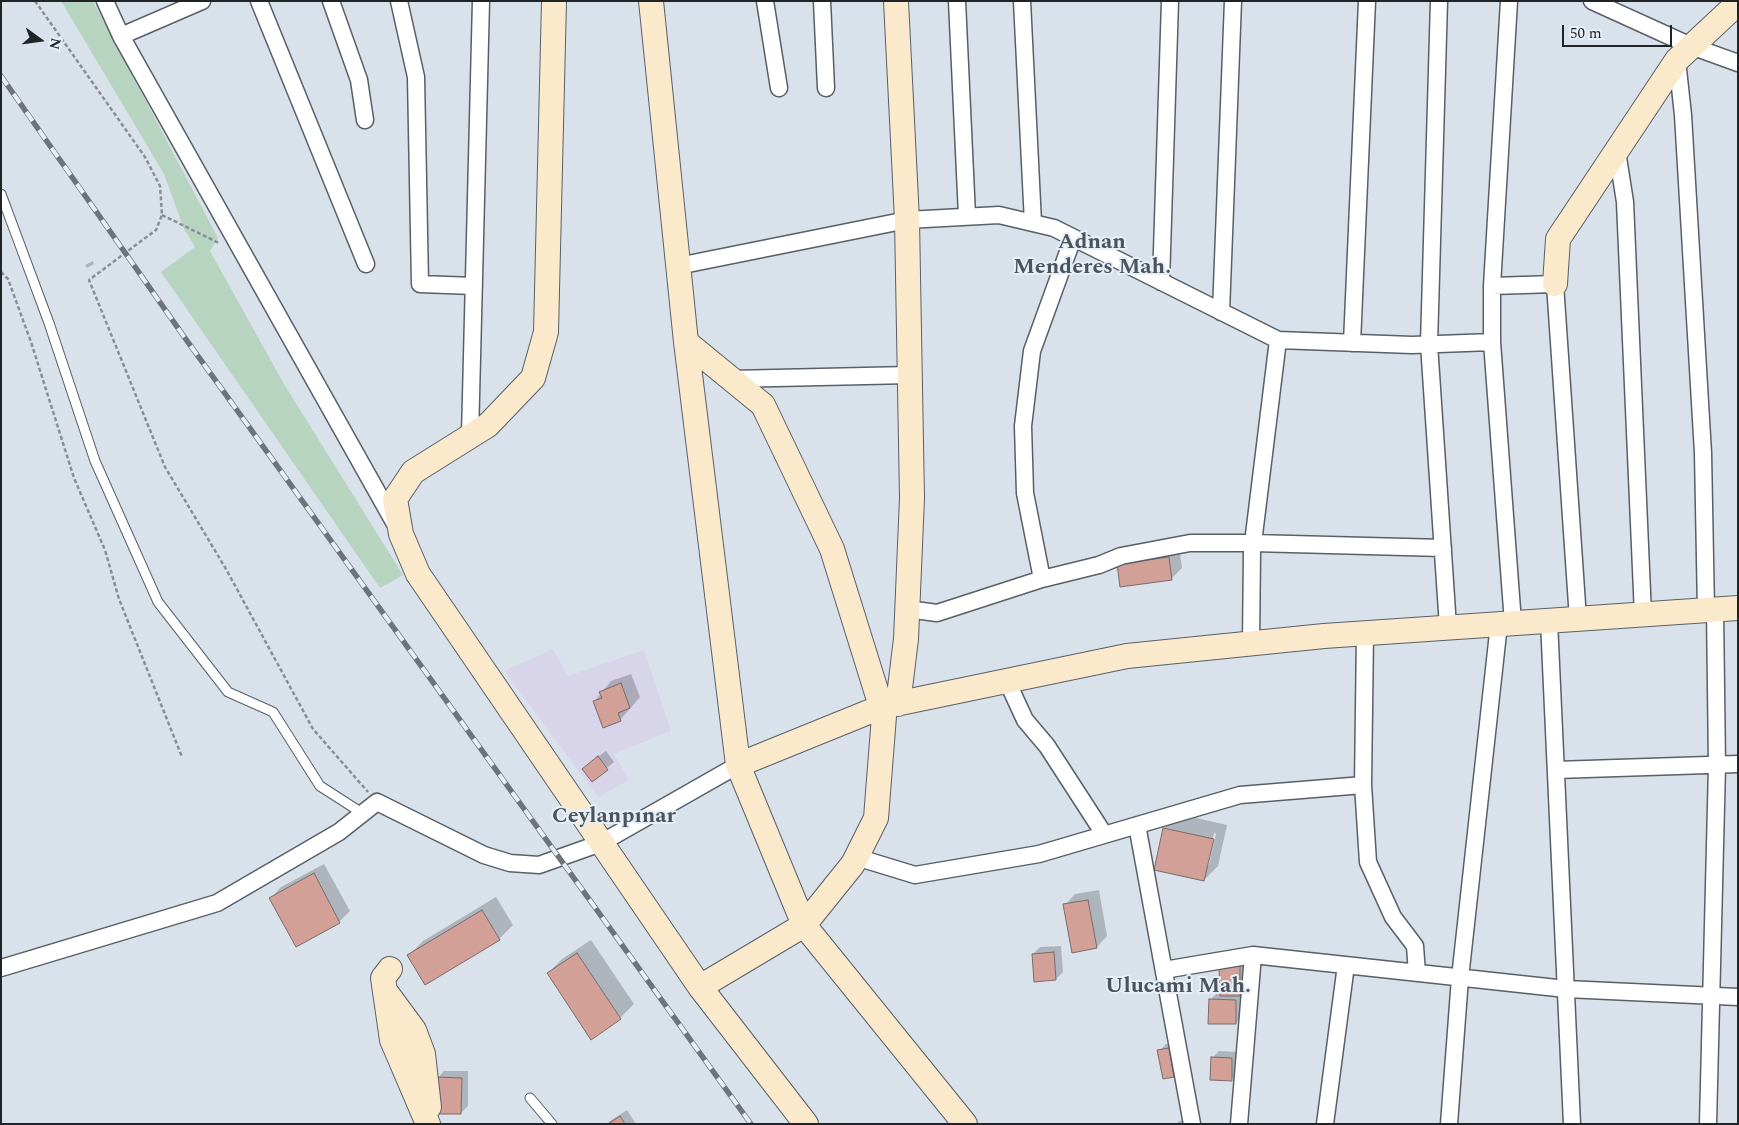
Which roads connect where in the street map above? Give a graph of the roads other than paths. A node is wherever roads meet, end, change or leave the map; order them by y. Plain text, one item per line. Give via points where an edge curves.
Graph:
1 (105, 1) edge
2 (202, 1) edge
3 (259, 1) edge
4 (331, 1) edge
5 (399, 1) edge
6 (481, 1) edge
7 (554, 1) edge
8 (651, 1) edge
9 (765, 1) edge
10 (822, 1) edge
11 (896, 1) edge
12 (957, 1) edge
13 (1022, 1) edge
14 (1170, 1) edge
15 (1233, 1) edge
16 (1367, 1) edge
17 (1439, 1) edge
18 (1509, 1) edge
19 (1592, 1) edge
20 (1738, 2) edge
21 (164, 9) edge
22 (121, 36) junction
23 (1684, 53) junction
24 (1738, 63) edge
25 (779, 88) dead end
26 (826, 88) dead end
27 (365, 120) dead end
28 (1617, 151) junction
29 (1, 194) edge
30 (967, 216) junction
31 (907, 220) junction
32 (1033, 223) junction
33 (1073, 238) junction
34 (366, 264) dead end
35 (678, 266) junction
36 (1162, 282) junction
37 (1555, 284) junction
38 (474, 286) junction
39 (1492, 286) junction
40 (1221, 312) junction
41 (1278, 340) junction
42 (686, 342) junction
43 (1492, 342) junction
44 (1352, 343) junction
45 (1429, 344) junction
46 (910, 375) junction
47 (731, 379) junction
48 (470, 436) junction
49 (401, 534) junction
50 (1253, 542) junction
51 (1443, 548) junction
52 (1042, 578) junction
53 (907, 609) junction
54 (1720, 610) edge
55 (1643, 615) junction
56 (1578, 619) junction
57 (1549, 621) junction
58 (1506, 624) junction
59 (1448, 628) junction
60 (1365, 633) junction
61 (1251, 643) junction
62 (1007, 681) junction
63 (890, 706) junction
64 (738, 764) junction
65 (1738, 764) edge
66 (1717, 766) junction
67 (1556, 770) junction
68 (1363, 785) junction
69 (362, 813) junction
70 (1137, 825) junction
71 (1104, 834) junction
72 (601, 843) junction
73 (856, 857) junction
74 (804, 925) junction
75 (1253, 955) junction
76 (1346, 965) junction
77 (1, 968) edge
78 (1164, 970) junction
79 (1417, 973) junction
80 (1460, 978) junction
81 (387, 979) dead end
82 (700, 987) junction
83 (1566, 989) junction
84 (1711, 995) junction
85 (1738, 997) edge
86 (530, 1098) dead end
87 (430, 1124) edge
88 (552, 1124) edge
89 (806, 1124) edge
90 (965, 1124) edge
91 (1192, 1124) edge
92 (1239, 1124) edge
93 (1325, 1124) edge
94 (1449, 1124) edge
95 (1572, 1124) edge
96 (1708, 1124) edge

1 - 22 street
2 - 21 street
3 - 34 street
4 - 27 street via 359,80
5 - 38 street via 416,77 420,284
6 - 38 street
7 - 48 street via 546,332 533,378 488,425
8 - 35 street
9 - 25 street
10 - 26 street
11 - 31 street
12 - 30 street
13 - 32 street
14 - 36 street
15 - 40 street
16 - 44 street
17 - 45 street
18 - 39 street
19 - 23 street
20 - 23 street
21 - 22 street
22 - 49 street
23 - 24 street
23 - 28 street
23 - 54 street via 1683,115 1702,443
28 - 37 street via 1558,239
28 - 55 street via 1625,202
29 - 69 lane via 95,461 158,602 228,692 273,712 320,786
30 - 31 street
30 - 32 street via 999,214
31 - 35 street
31 - 46 street
32 - 33 street via 1054,228
33 - 36 street
33 - 52 street via 1032,351 1023,426 1025,492
35 - 42 street
36 - 40 street
37 - 39 street
37 - 56 street
38 - 48 street
39 - 43 street
40 - 41 street
41 - 44 street
41 - 50 street
42 - 47 street
42 - 64 street
43 - 45 street
43 - 58 street
44 - 45 street
45 - 51 street
46 - 47 street
46 - 53 street via 912,498
47 - 63 street via 762,405 832,549
48 - 49 street via 413,472 395,499
49 - 72 street via 418,574
50 - 51 street
50 - 52 street via 1190,543 1121,556 1099,565
50 - 61 street
51 - 59 street
52 - 53 street via 937,613
53 - 63 street
54 - 55 street
54 - 66 street
55 - 56 street
56 - 57 street
57 - 58 street
57 - 67 street
58 - 59 street
58 - 80 street
59 - 60 street
60 - 61 street
60 - 68 street
61 - 62 street via 1127,656
62 - 63 street
62 - 71 street via 1025,720 1047,746
63 - 64 street
63 - 73 street via 884,716 876,818
64 - 72 street
64 - 74 street
65 - 66 street
66 - 67 street
66 - 84 street
67 - 83 street
68 - 70 street via 1240,795
68 - 79 street via 1368,862 1393,917 1415,946
69 - 72 street via 377,802 484,855 510,863 539,865
69 - 77 street via 339,832 216,903
70 - 71 street
70 - 78 street
71 - 73 street via 1039,854 915,875
72 - 82 street
73 - 74 street
74 - 82 street
74 - 90 street
75 - 76 street
75 - 78 street
75 - 92 street
76 - 79 street
76 - 93 street
78 - 91 street
79 - 80 street
80 - 83 street
80 - 94 street
81 - 87 street via 392,1040
82 - 89 street
83 - 84 street
83 - 95 street
84 - 85 street
84 - 96 street
86 - 88 lane

